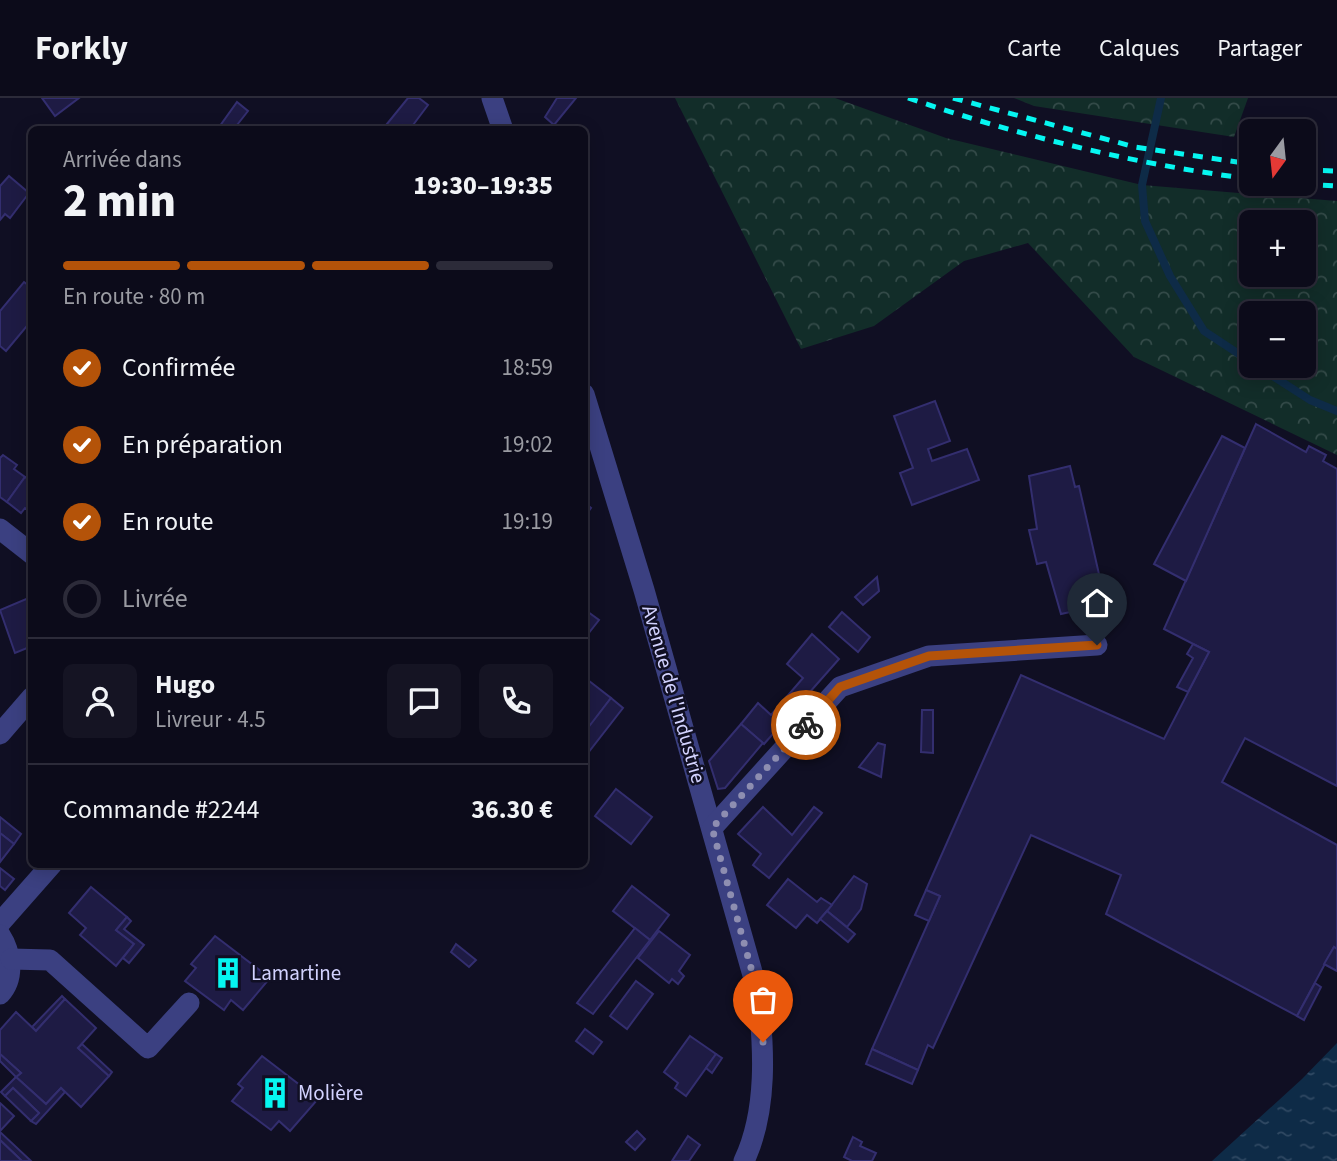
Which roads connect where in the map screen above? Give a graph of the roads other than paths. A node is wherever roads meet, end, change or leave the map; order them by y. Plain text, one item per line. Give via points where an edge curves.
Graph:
1 (492, 98) edge
2 (502, 126) edge
3 (588, 408) edge
4 (0, 529) edge
5 (28, 551) edge
6 (1097, 645) dead end
7 (28, 702) edge
8 (0, 734) edge
9 (712, 828) junction
10 (48, 868) edge
11 (0, 923) edge
12 (0, 935) edge
13 (11, 959) junction
14 (0, 994) edge
15 (189, 1003) dead end
16 (744, 1161) edge

1 - 2 street
3 - 9 street, Avenue de l'Industrie
4 - 5 street
6 - 9 street via 929,656 840,687
7 - 8 street
9 - 16 street, Avenue de l'Industrie via 758,993 763,1042 761,1095
10 - 11 street
12 - 13 street
13 - 14 street via 6,988
13 - 15 street via 50,960 148,1048

